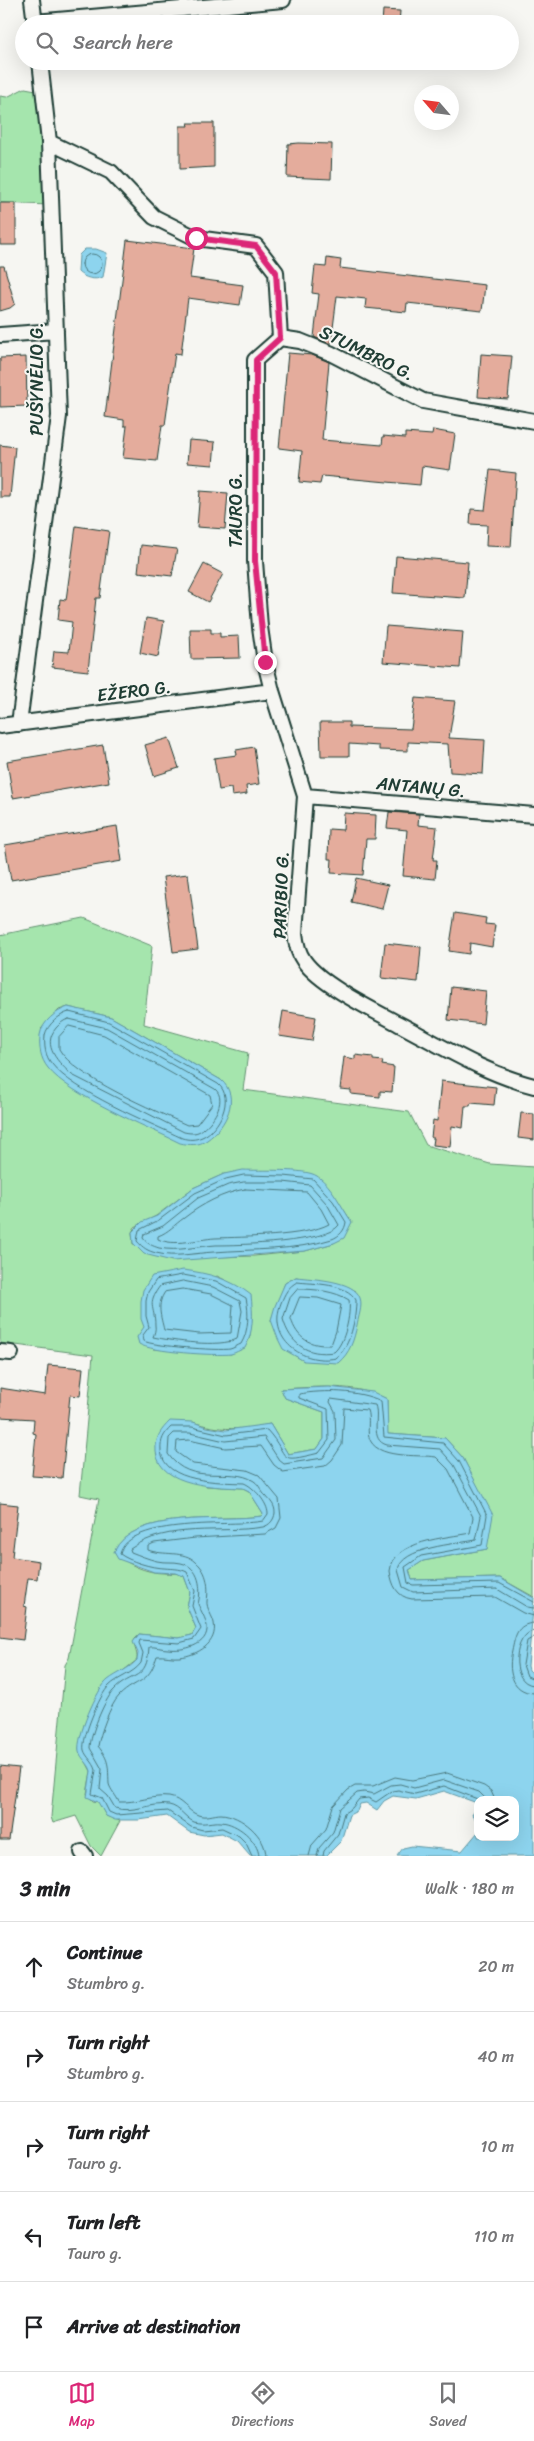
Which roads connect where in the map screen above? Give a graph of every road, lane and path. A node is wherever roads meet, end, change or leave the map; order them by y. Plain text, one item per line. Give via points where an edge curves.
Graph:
1 (32, 0) edge
2 (283, 0) edge
3 (34, 15) edge
4 (121, 15) edge
5 (41, 70) edge
6 (49, 142) junction
7 (56, 331) junction
8 (0, 335) edge
9 (280, 338) junction
10 (534, 421) edge
11 (272, 691) junction
12 (19, 724) junction
13 (0, 726) edge
14 (305, 796) junction
15 (534, 815) edge
16 (534, 1086) edge

1 - 3 street
2 - 4 street
5 - 6 street, PUŠYNĖLIO G.
6 - 7 street, PUŠYNĖLIO G.
6 - 9 street via 111,172 154,217 196,238 256,246 276,272
7 - 8 street
7 - 12 street, PUŠYNĖLIO G. via 59,416
9 - 10 street, STUMBRO G. via 300,341 330,353 423,401
9 - 11 street, TAURO G. via 256,360 255,561 265,662
11 - 12 street, EŽERO G.
11 - 14 street, PARIBIO G.
12 - 13 street, EŽERO G.
14 - 15 street, ANTANŲ G.
14 - 16 street, PARIBIO G. via 295,933 297,948 305,962 334,987 365,1005 481,1067

